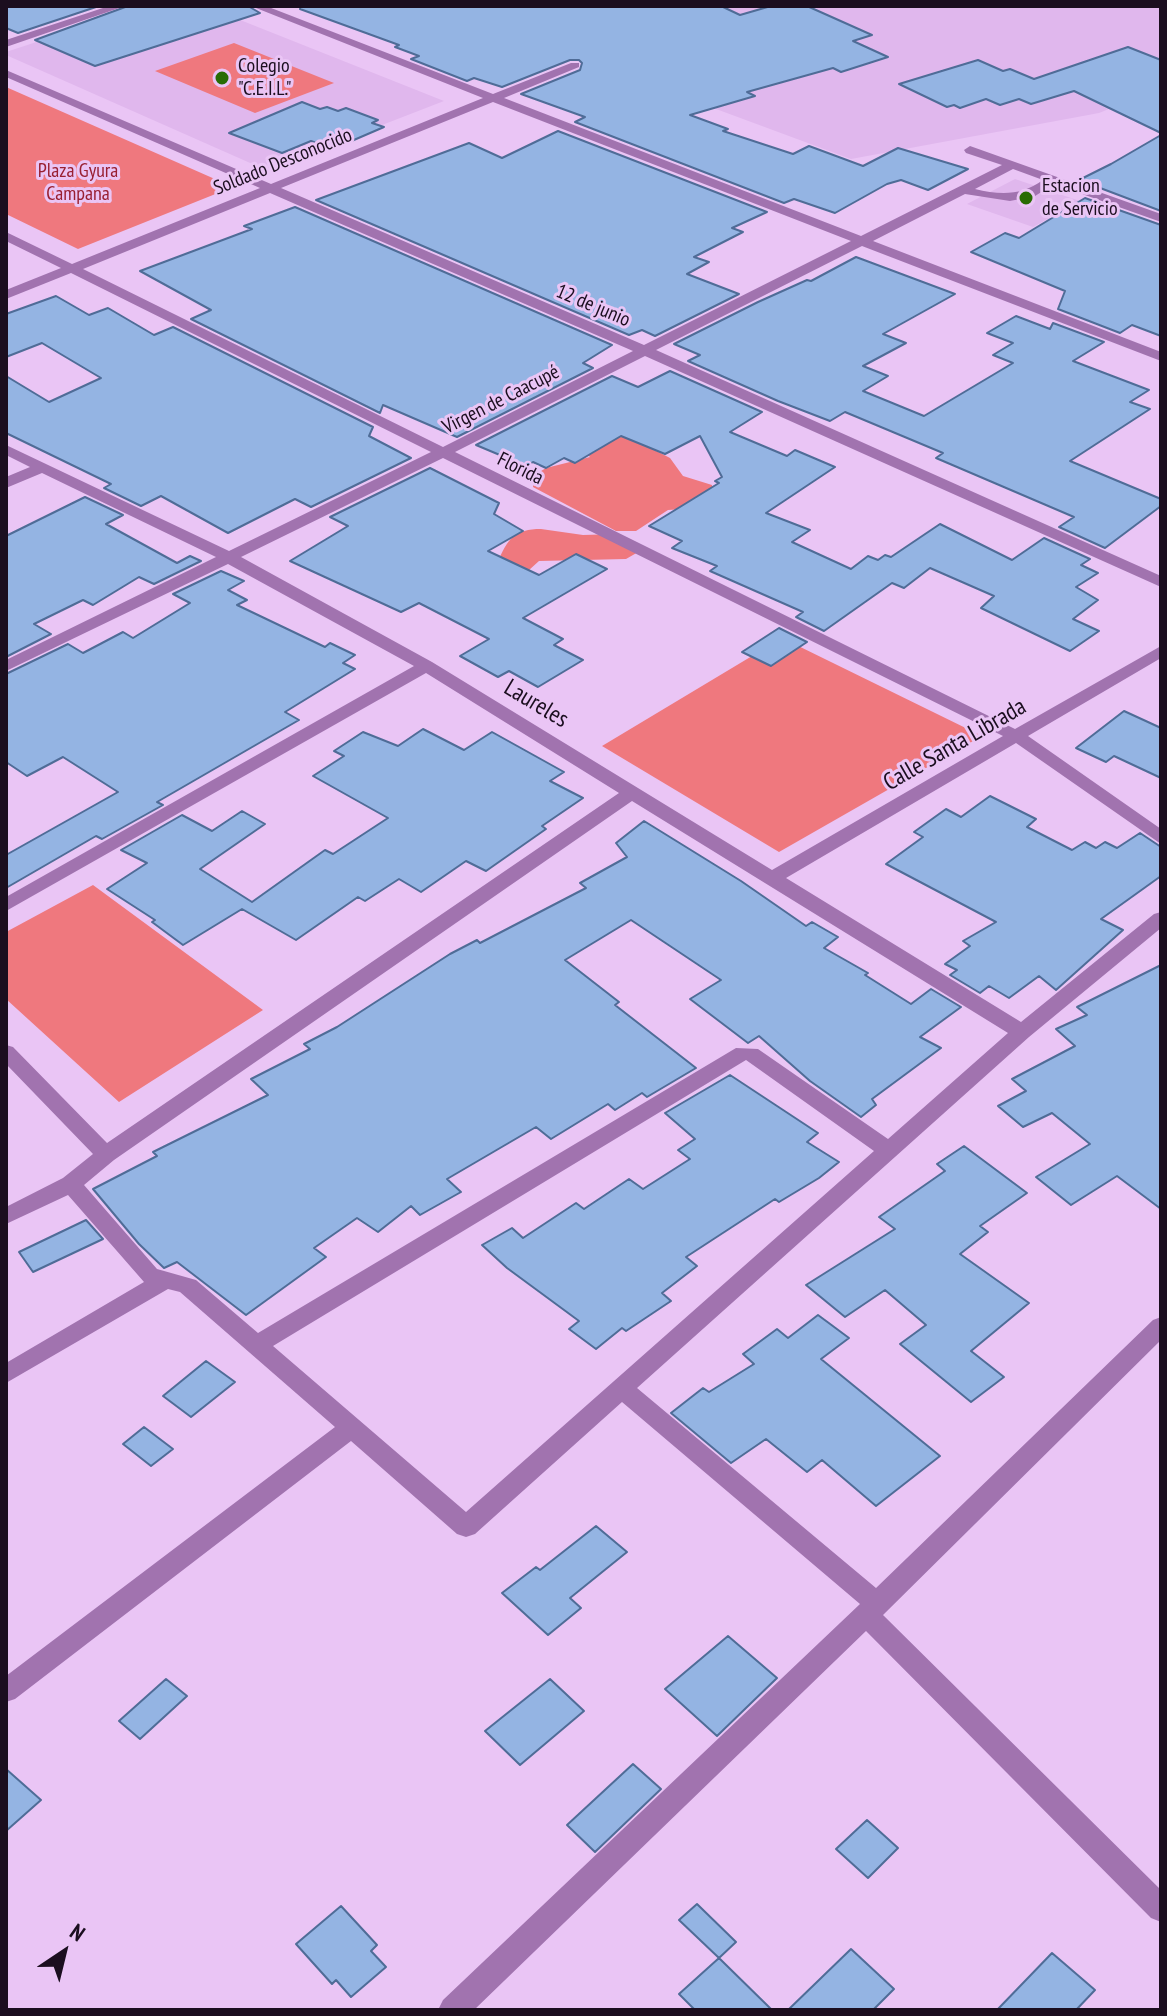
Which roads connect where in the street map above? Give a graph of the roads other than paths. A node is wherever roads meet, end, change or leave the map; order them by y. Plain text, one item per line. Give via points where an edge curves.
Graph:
1 (120, 6) edge
2 (256, 6) edge
3 (6, 44) edge
4 (575, 65) dead end
5 (6, 73) edge
6 (494, 98) junction
7 (970, 150) dead end
8 (1012, 165) junction
9 (1053, 179) junction
10 (272, 189) junction
11 (964, 190) junction
12 (1161, 218) edge
13 (6, 236) edge
14 (862, 242) junction
15 (75, 269) junction
16 (6, 295) edge
17 (643, 350) junction
18 (1161, 357) edge
19 (6, 449) edge
20 (442, 453) junction
21 (40, 468) junction
22 (6, 483) edge
23 (228, 557) junction
24 (1161, 582) edge
25 (1161, 651) edge
26 (6, 666) edge
27 (426, 666) junction
28 (1018, 737) junction
29 (634, 791) junction
30 (1161, 838) edge
31 (771, 879) junction
32 (6, 905) edge
33 (1161, 918) edge
34 (1022, 1032) junction
35 (6, 1052) edge
36 (889, 1151) junction
37 (106, 1155) junction
38 (71, 1184) junction
39 (6, 1216) edge
40 (163, 1281) junction
41 (1161, 1326) edge
42 (256, 1345) junction
43 (6, 1374) edge
44 (621, 1388) junction
45 (351, 1428) junction
46 (872, 1610) junction
47 (6, 1691) edge
48 (1161, 1909) edge
49 (453, 2010) edge

1 - 3 street
2 - 6 street
4 - 6 street, Soldado Desconocido
5 - 10 street, 12 de junio
6 - 10 street, Soldado Desconocido
6 - 14 street
7 - 8 street
8 - 9 street
8 - 11 street, Virgen de Caacupé
9 - 11 street via 1015,199
9 - 12 street
10 - 15 street, Soldado Desconocido
10 - 17 street, 12 de junio
11 - 14 street, Virgen de Caacupé
13 - 15 street, Florida
14 - 17 street, Virgen de Caacupé
14 - 18 street
15 - 16 street, Soldado Desconocido
15 - 20 street, Florida
17 - 20 street, Virgen de Caacupé
17 - 24 street, 12 de junio
19 - 21 street, Laureles
20 - 23 street, Virgen de Caacupé
20 - 28 street, Florida
21 - 22 street
21 - 23 street, Laureles
23 - 26 street, Virgen de Caacupé
23 - 27 street, Laureles
25 - 28 street, Calle Santa Librada
27 - 29 street, Laureles
27 - 32 street
28 - 30 street, Florida
28 - 31 street, Calle Santa Librada
29 - 31 street, Laureles
29 - 37 street
31 - 34 street, Laureles
33 - 34 street
34 - 36 street
35 - 37 street
36 - 42 street via 743,1053
36 - 44 street
37 - 38 street
38 - 39 street
38 - 40 street via 149,1275
40 - 42 street via 188,1286
40 - 43 street
41 - 46 street
42 - 45 street
44 - 45 street via 466,1527
44 - 46 street
45 - 47 street
46 - 48 street
46 - 49 street

